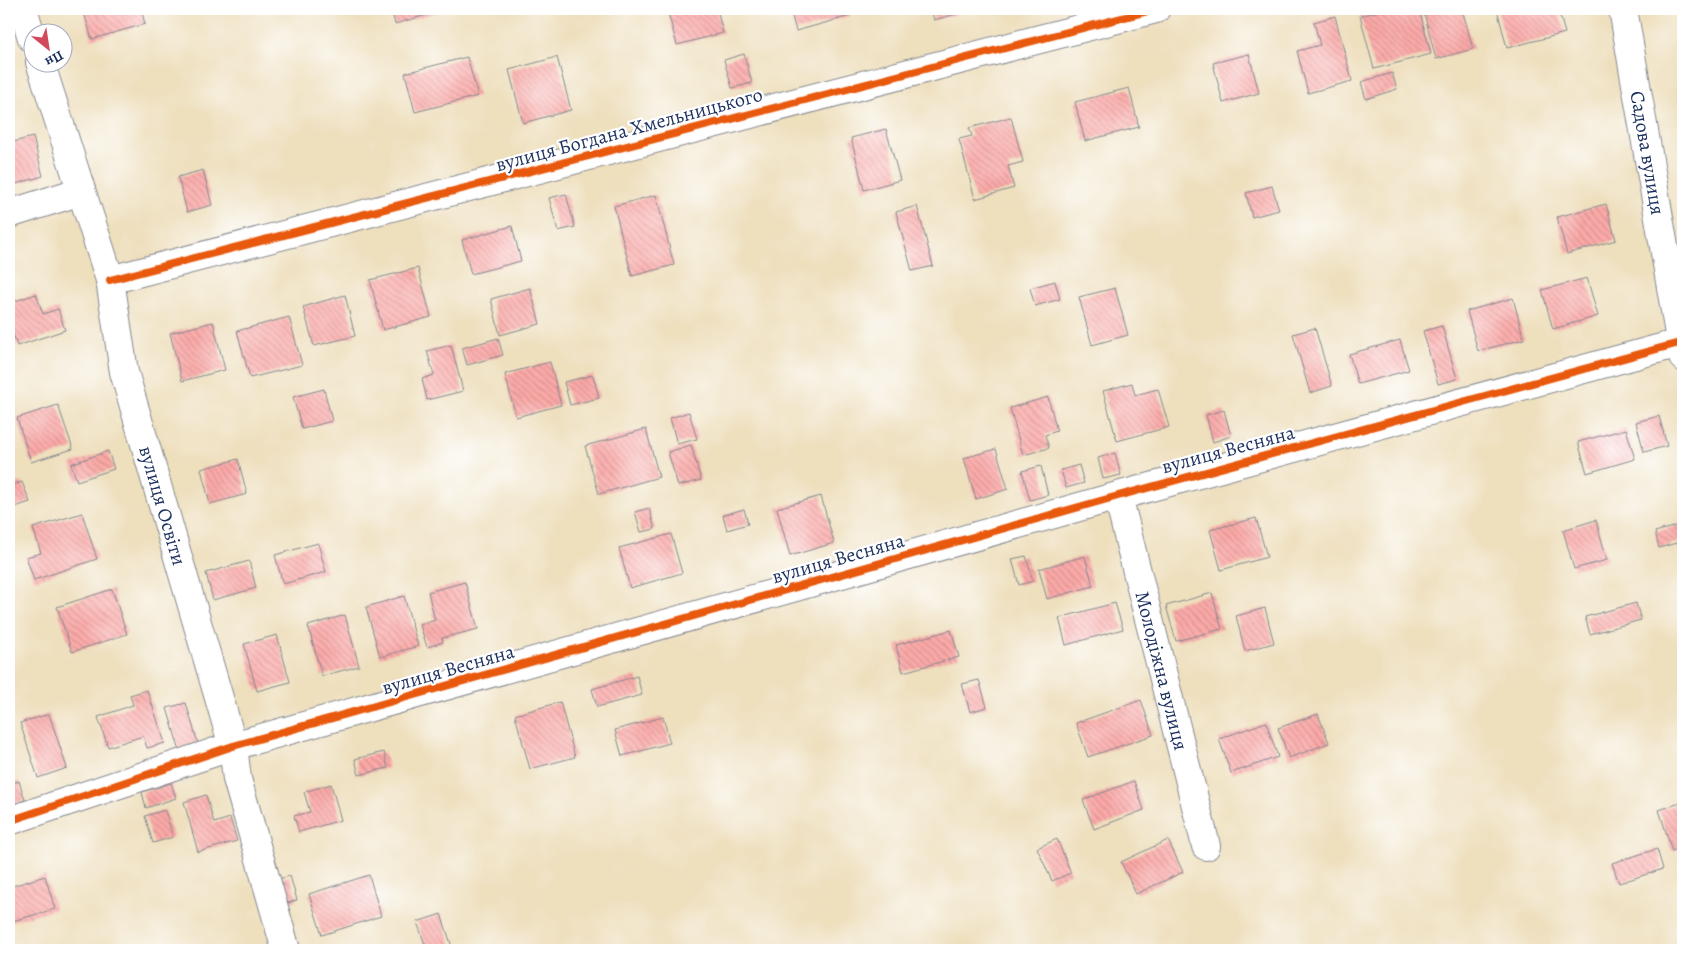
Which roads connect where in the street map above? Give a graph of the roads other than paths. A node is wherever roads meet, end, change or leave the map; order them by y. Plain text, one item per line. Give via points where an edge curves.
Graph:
1 (23, 9) edge
2 (1156, 9) edge
3 (1623, 9) edge
4 (27, 22) edge
5 (43, 72) edge
6 (81, 191) junction
7 (9, 214) edge
8 (110, 280) junction
9 (1682, 347) edge
10 (1118, 496) junction
11 (233, 746) junction
12 (9, 821) edge
13 (1206, 846) dead end
14 (286, 950) edge

1 - 4 street
2 - 8 street, вулиця Богдана Хмельницького
3 - 9 street, Садова вулиця
5 - 6 street, вулиця Освіти
6 - 7 street
6 - 8 street, вулиця Освіти
8 - 11 street, вулиця Освіти via 124,372
9 - 10 street, вулиця Весняна
10 - 11 street, вулиця Весняна
10 - 13 street, Молодіжна вулиця
11 - 12 street, вулиця Весняна
11 - 14 street, вулиця Освіти via 238,779

